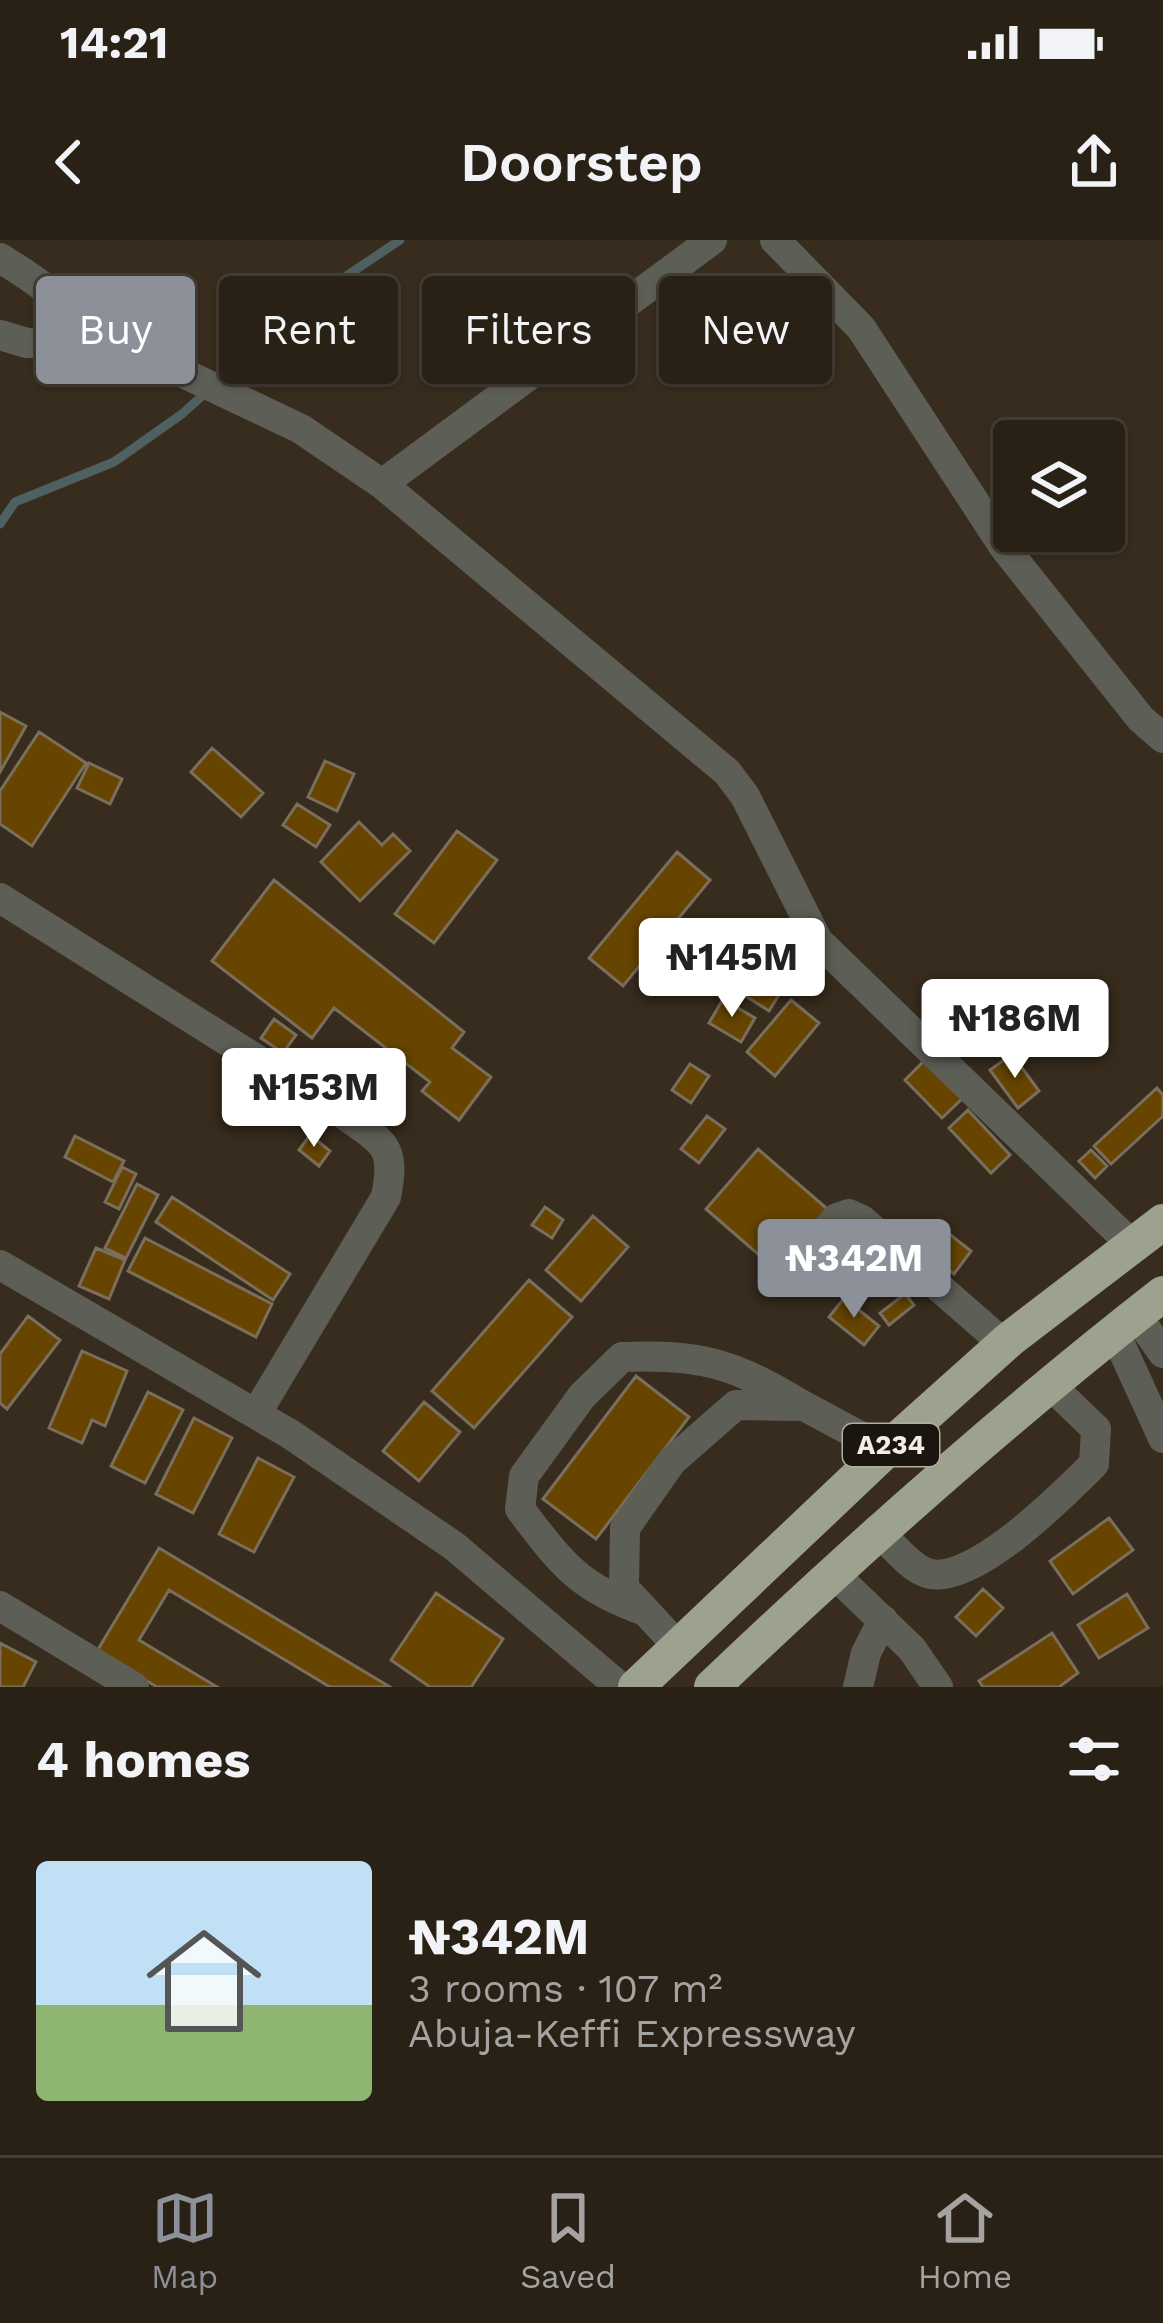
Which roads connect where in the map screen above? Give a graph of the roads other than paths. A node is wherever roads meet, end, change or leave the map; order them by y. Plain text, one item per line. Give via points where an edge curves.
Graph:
1 (712, 240) edge
2 (775, 240) edge
3 (0, 258) edge
4 (36, 281) edge
5 (0, 335) edge
6 (36, 343) edge
7 (195, 379) edge
8 (382, 484) junction
9 (1163, 738) edge
10 (0, 898) edge
11 (1163, 1222) edge
12 (1130, 1243) junction
13 (0, 1265) edge
14 (793, 1265) dead end
15 (1138, 1313) edge
16 (1004, 1344) junction
17 (1163, 1353) edge
18 (1049, 1384) junction
19 (803, 1406) junction
20 (256, 1414) junction
21 (1163, 1438) edge
22 (886, 1450) junction
23 (878, 1530) junction
24 (832, 1572) junction
25 (0, 1606) edge
26 (645, 1611) junction
27 (883, 1620) junction
28 (676, 1646) junction
29 (134, 1687) edge
30 (620, 1687) edge
31 (636, 1687) edge
32 (712, 1687) edge
33 (858, 1687) edge
34 (938, 1687) edge

1 - 8 street
2 - 9 street via 861,328 1004,547
3 - 4 street
5 - 6 street
7 - 8 street via 302,429
8 - 12 street via 727,772 818,940
10 - 20 street via 386,1145 386,1197
11 - 12 highway, A234
12 - 16 highway, A234
13 - 20 street
14 - 16 street via 848,1214
15 - 17 street
15 - 18 highway, A234
15 - 21 street
16 - 22 highway, A234
18 - 23 highway, A234
18 - 23 street via 1096,1429 1094,1463 1040,1520 951,1576 924,1573
19 - 22 street
19 - 26 street via 736,1405 672,1461 625,1528 624,1588
19 - 26 street via 752,1375 677,1355 622,1357 582,1396 524,1476 520,1509 559,1560 602,1596
20 - 30 street via 454,1546
22 - 28 highway, A234
23 - 24 highway, A234
24 - 27 street
24 - 32 highway, A234
25 - 29 street
26 - 28 street
27 - 33 street
27 - 34 street
28 - 31 highway, A234

